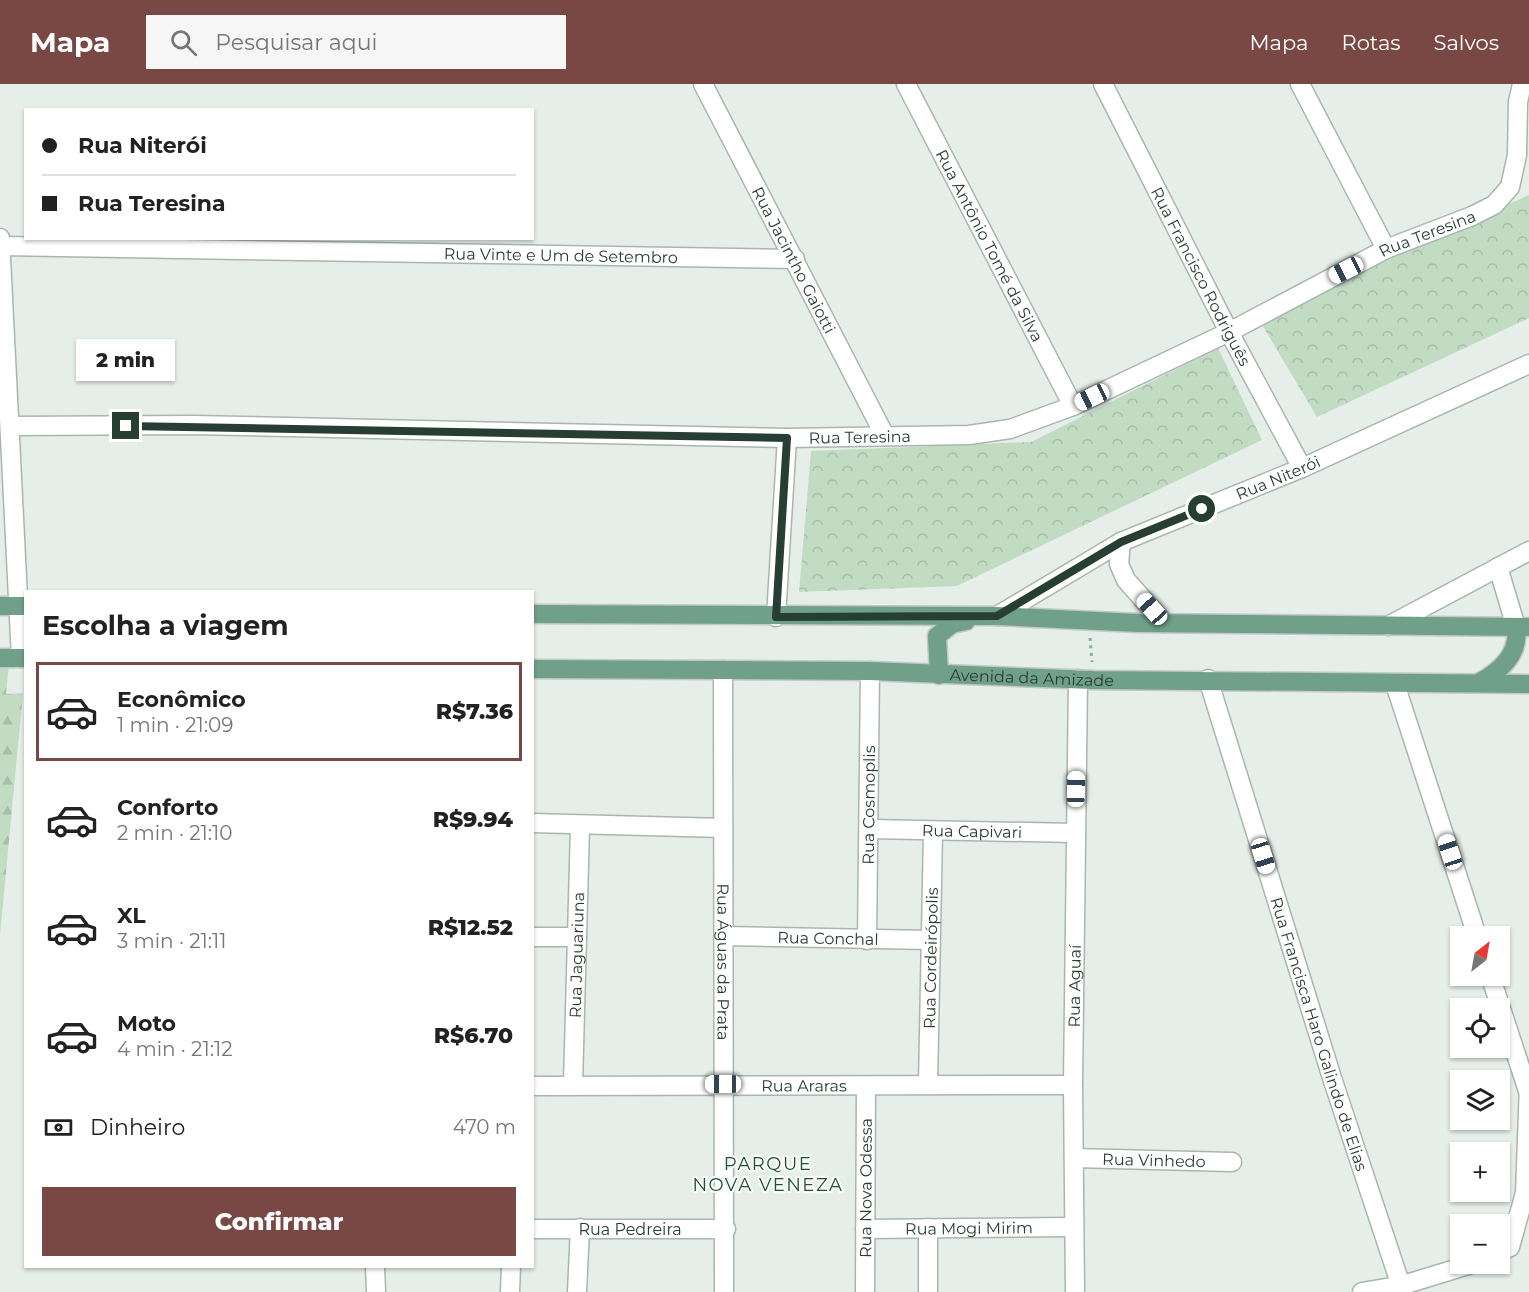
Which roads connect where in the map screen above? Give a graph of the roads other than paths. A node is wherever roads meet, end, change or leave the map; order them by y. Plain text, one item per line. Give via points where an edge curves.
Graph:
1 (703, 84) edge
2 (906, 84) edge
3 (1103, 84) edge
4 (1300, 84) edge
5 (1509, 84) edge
6 (1522, 84) edge
7 (1518, 102) junction
8 (1529, 125) edge
9 (0, 238) edge
10 (1, 246) edge
11 (1386, 249) junction
12 (795, 259) junction
13 (1229, 332) junction
14 (1528, 366) edge
15 (1073, 406) junction
16 (11, 426) junction
17 (885, 436) junction
18 (787, 438) junction
19 (1302, 468) junction
20 (1121, 542) junction
21 (1529, 551) edge
22 (1498, 567) junction
23 (14, 606) edge
24 (534, 614) edge
25 (997, 616) junction
26 (776, 617) junction
27 (1164, 623) junction
28 (1388, 626) junction
29 (1522, 627) edge
30 (0, 658) edge
31 (23, 658) edge
32 (534, 669) edge
33 (723, 670) junction
34 (870, 671) junction
35 (939, 675) junction
36 (1208, 679) junction
37 (1086, 680) junction
38 (1478, 682) junction
39 (1395, 684) junction
40 (1529, 684) edge
41 (534, 823) edge
42 (580, 826) junction
43 (723, 828) junction
44 (870, 829) junction
45 (933, 832) junction
46 (1075, 833) junction
47 (1474, 926) edge
48 (724, 936) junction
49 (534, 937) edge
50 (577, 937) junction
51 (867, 940) junction
52 (929, 940) junction
53 (1494, 986) edge
54 (723, 1084) junction
55 (928, 1084) junction
56 (573, 1085) junction
57 (1073, 1085) junction
58 (534, 1086) edge
59 (866, 1086) junction
60 (1528, 1088) edge
61 (1074, 1158) junction
62 (1232, 1162) dead end
63 (1527, 1193) edge
64 (928, 1227) junction
65 (1073, 1227) junction
66 (580, 1228) junction
67 (534, 1229) edge
68 (726, 1229) junction
69 (865, 1229) junction
70 (1510, 1247) edge
71 (375, 1268) edge
72 (511, 1268) edge
73 (1450, 1271) edge
74 (1403, 1288) edge
75 (376, 1292) edge
76 (510, 1292) edge
77 (577, 1292) edge
78 (724, 1292) edge
79 (865, 1292) edge
80 (928, 1292) edge
81 (1074, 1292) edge
82 (1362, 1292) edge

1 - 12 street, Rua Jacintho Gaiotti
2 - 15 street, Rua Antônio Tomé da Silva
3 - 13 street, Rua Francisco Rodriguês
4 - 11 street
5 - 7 street
6 - 7 street, Rua Teresina
7 - 8 street
7 - 11 street, Rua Teresina via 1517,155 1510,187 1503,197 1472,216
9 - 10 street
10 - 12 street, Rua Vinte e Um de Setembro
10 - 16 street
11 - 13 street, Rua Teresina
12 - 17 street, Rua Jacintho Gaiotti
13 - 15 street, Rua Teresina
13 - 19 street, Rua Francisco Rodriguês
14 - 19 street, Rua Niterói
15 - 17 street, Rua Teresina via 1010,429 969,435
16 - 18 street, Rua Teresina via 194,425
16 - 23 street
17 - 18 street, Rua Teresina
18 - 26 street
19 - 20 street, Rua Niterói
20 - 25 street, Rua Niterói
20 - 27 street via 1119,564 1126,580
21 - 22 street
22 - 28 street
22 - 29 street
23 - 31 street
24 - 26 main road
25 - 26 main road
25 - 27 main road
25 - 35 main road via 952,624 942,630 937,636
27 - 28 main road
28 - 29 main road
29 - 38 main road via 1515,650 1496,673
30 - 31 main road
32 - 33 main road, Avenida da Amizade
33 - 34 main road, Avenida da Amizade
33 - 43 street, Rua Águas da Prata
34 - 35 main road, Avenida da Amizade
34 - 44 street, Rua Cosmoplis
35 - 37 main road, Avenida da Amizade
36 - 37 main road, Avenida da Amizade
36 - 39 main road, Avenida da Amizade
36 - 74 street, Rua Francisca Haro Galindo de Elias via 1386,1245
37 - 46 street, Rua Aguaí
38 - 39 main road, Avenida da Amizade
38 - 40 main road, Avenida da Amizade
39 - 47 street
41 - 42 street
42 - 43 street
42 - 50 street, Rua Jaguariuna
43 - 48 street, Rua Águas da Prata
44 - 45 street, Rua Capivari
44 - 51 street, Rua Cosmoplis
45 - 46 street, Rua Capivari
45 - 52 street, Rua Cordeirópolis
46 - 57 street, Rua Aguaí
48 - 51 street, Rua Conchal
48 - 54 street, Rua Águas da Prata
49 - 50 street
50 - 56 street, Rua Jaguariuna
51 - 52 street, Rua Conchal
52 - 55 street, Rua Cordeirópolis
53 - 60 street
54 - 56 street, Rua Araras
54 - 59 street, Rua Araras
54 - 68 street, Rua Águas da Prata
55 - 57 street, Rua Araras
55 - 59 street, Rua Araras
56 - 58 street, Rua Araras
57 - 61 street, Rua Aguaí
59 - 69 street, Rua Nova Odessa
60 - 63 street
61 - 62 street, Rua Vinhedo
61 - 65 street, Rua Aguaí
63 - 70 street
64 - 65 street, Rua Mogi Mirim
64 - 69 street, Rua Mogi Mirim
64 - 80 street
65 - 81 street, Rua Aguaí
66 - 67 street, Rua Pedreira
66 - 68 street, Rua Pedreira
66 - 77 street
68 - 78 street, Rua Águas da Prata
69 - 79 street, Rua Nova Odessa
71 - 75 street
72 - 76 street
73 - 74 street
74 - 82 street

